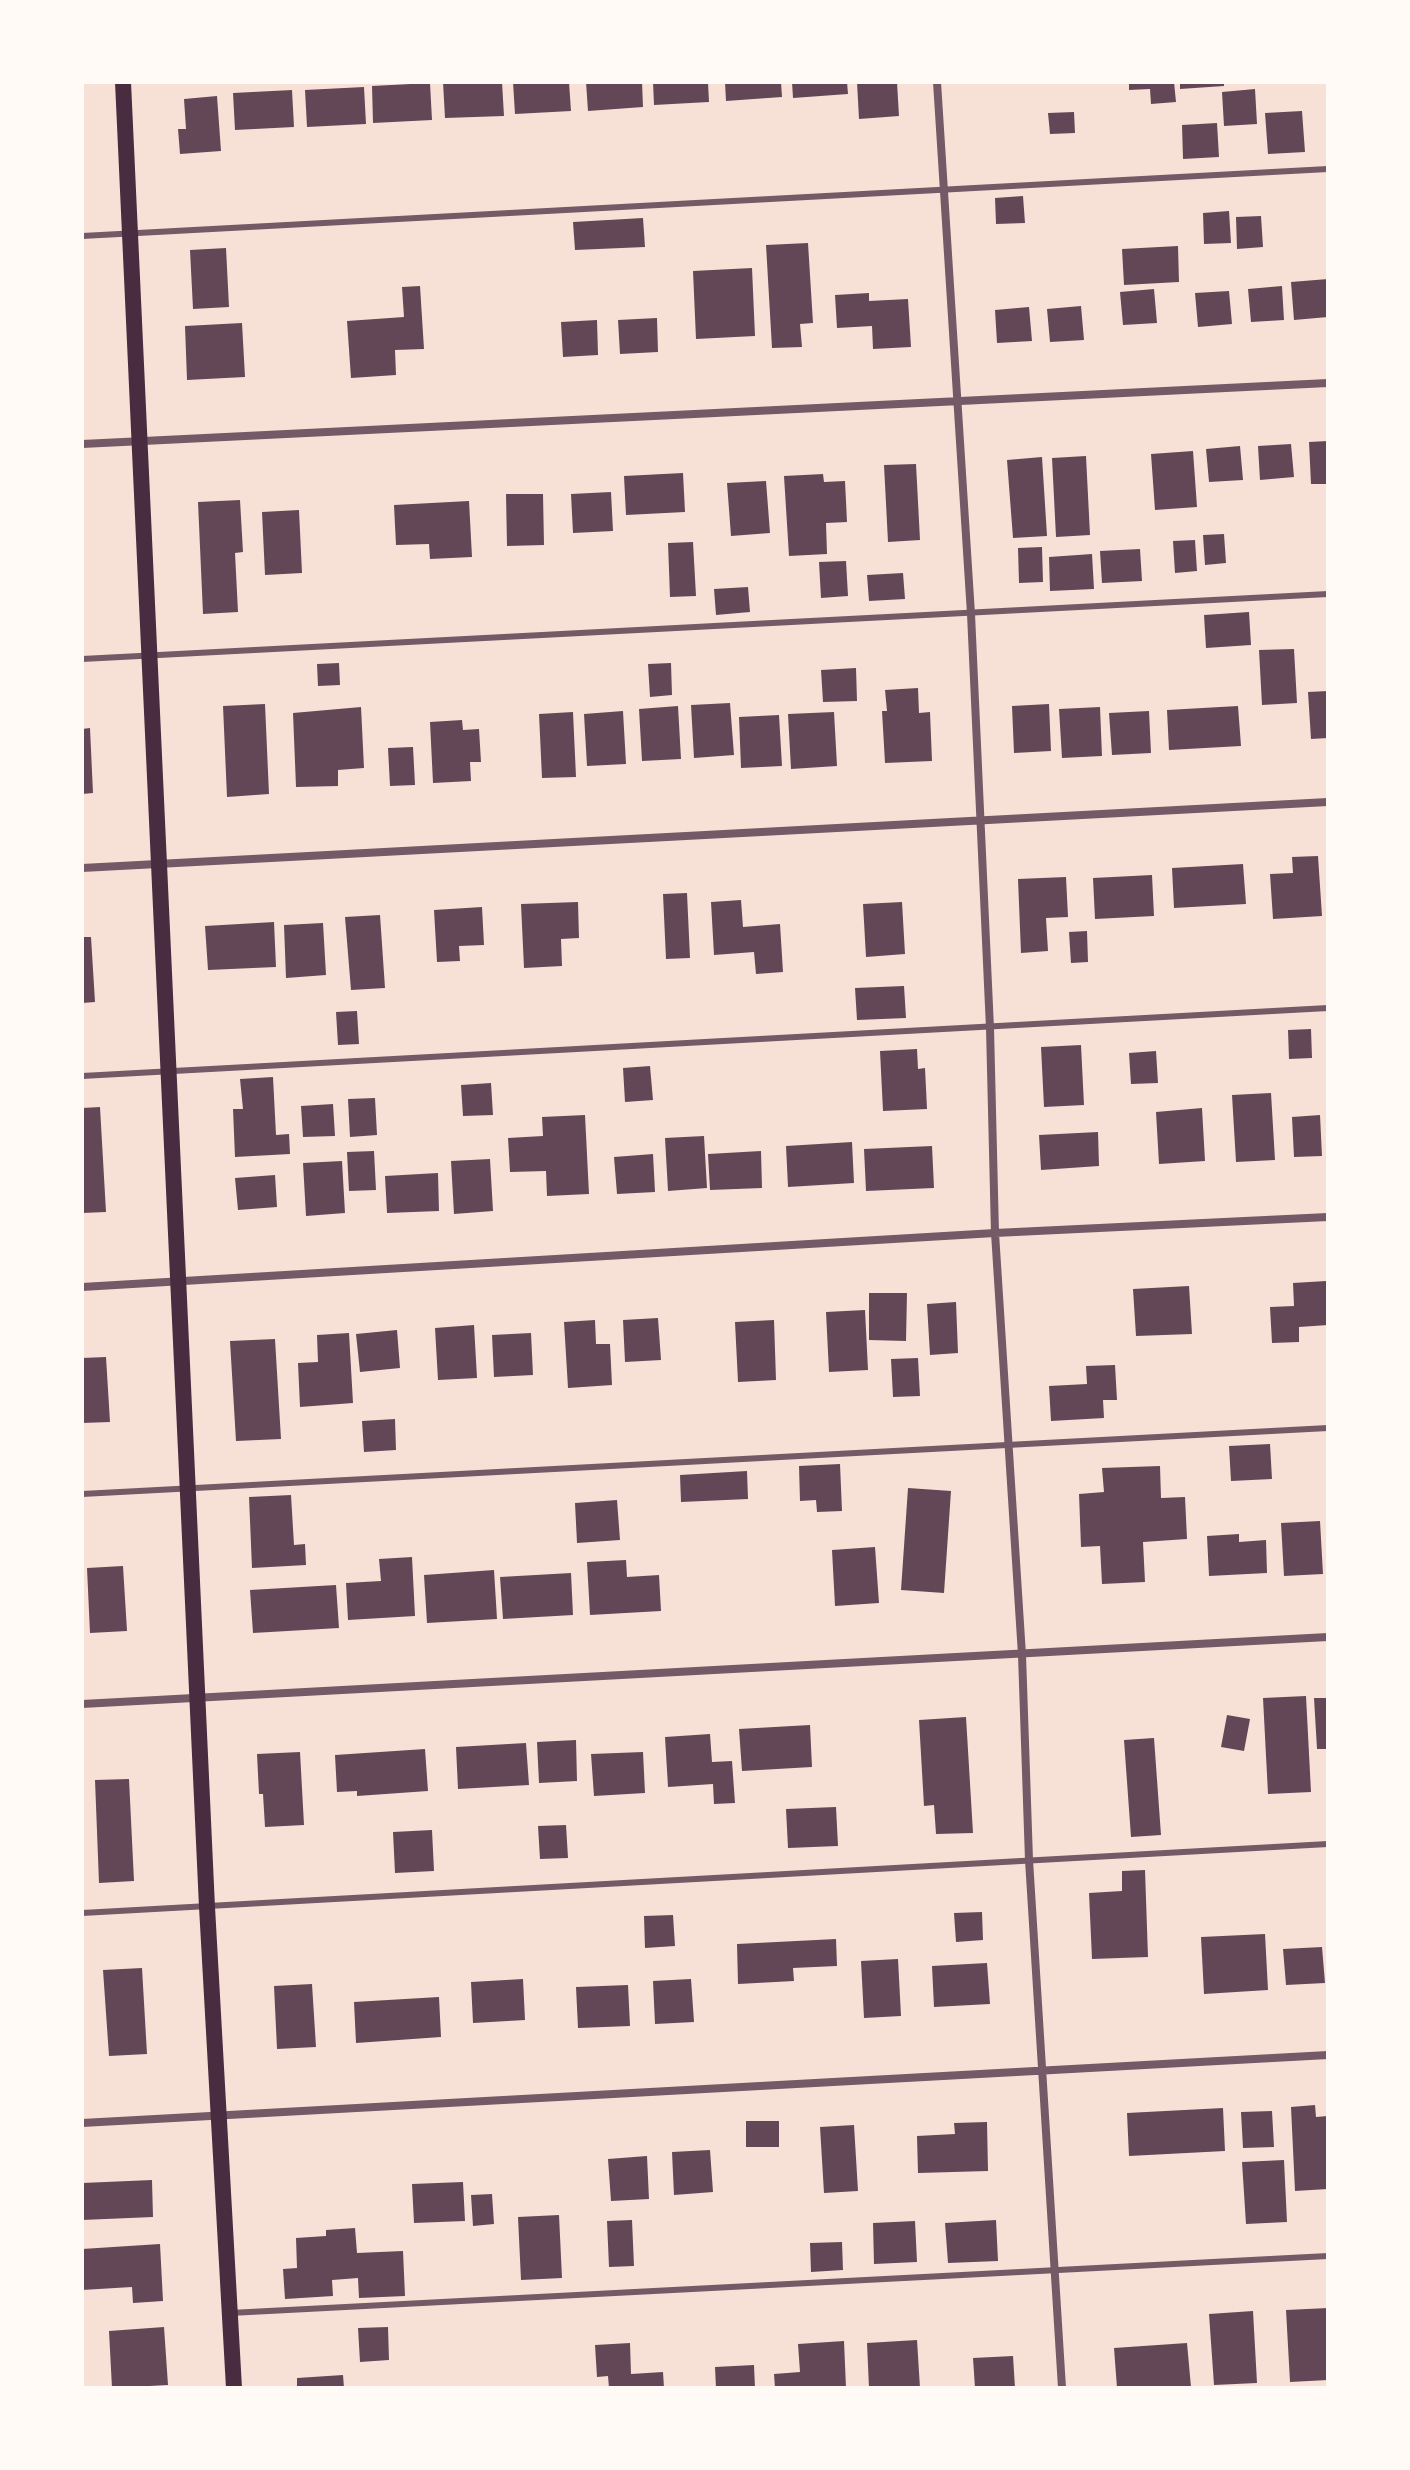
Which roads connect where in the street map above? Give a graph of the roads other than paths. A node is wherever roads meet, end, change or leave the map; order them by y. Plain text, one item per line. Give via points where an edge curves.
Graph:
1 (123, 82) edge
2 (937, 82) edge
3 (1328, 169) edge
4 (943, 188) junction
5 (130, 234) junction
6 (82, 236) edge
7 (1328, 383) edge
8 (956, 400) junction
9 (138, 441) junction
10 (82, 444) edge
11 (1328, 594) edge
12 (971, 614) junction
13 (149, 656) junction
14 (82, 659) edge
15 (1328, 802) edge
16 (979, 822) junction
17 (158, 863) junction
18 (82, 868) edge
19 (1328, 1008) edge
20 (990, 1028) junction
21 (168, 1072) junction
22 (82, 1076) edge
23 (1328, 1217) edge
24 (995, 1233) junction
25 (178, 1281) junction
26 (82, 1287) edge
27 (1328, 1428) edge
28 (1010, 1445) junction
29 (187, 1488) junction
30 (82, 1494) edge
31 (1328, 1637) edge
32 (1022, 1655) junction
33 (197, 1698) junction
34 (82, 1704) edge
35 (1328, 1844) edge
36 (1029, 1860) junction
37 (207, 1907) junction
38 (82, 1913) edge
39 (1328, 2055) edge
40 (1042, 2070) junction
41 (219, 2116) junction
42 (82, 2123) edge
43 (1328, 2256) edge
44 (1056, 2269) junction
45 (230, 2313) junction
46 (234, 2388) edge
47 (1062, 2388) edge

1 - 5 main road
2 - 4 street
3 - 4 lane
4 - 5 lane
4 - 8 street
5 - 6 lane
5 - 9 main road
7 - 8 street
8 - 9 street
8 - 12 street
9 - 10 street
9 - 13 main road
11 - 12 lane
12 - 13 lane
12 - 16 street
13 - 14 lane
13 - 17 main road
15 - 16 street
16 - 17 street
16 - 20 street
17 - 18 street
17 - 21 main road
19 - 20 lane
20 - 21 lane
20 - 24 street
21 - 22 lane
21 - 25 main road
23 - 24 street
24 - 25 street
24 - 28 street
25 - 26 street
25 - 29 main road
27 - 28 lane
28 - 29 lane
28 - 32 street
29 - 30 lane
29 - 33 main road
31 - 32 street
32 - 33 street
32 - 36 street
33 - 34 street
33 - 37 main road
35 - 36 lane
36 - 37 lane
36 - 40 street
37 - 38 lane
37 - 41 main road
39 - 40 street
40 - 41 street
40 - 44 street
41 - 42 street
41 - 45 main road
43 - 44 lane
44 - 45 lane
44 - 47 street
45 - 46 main road

